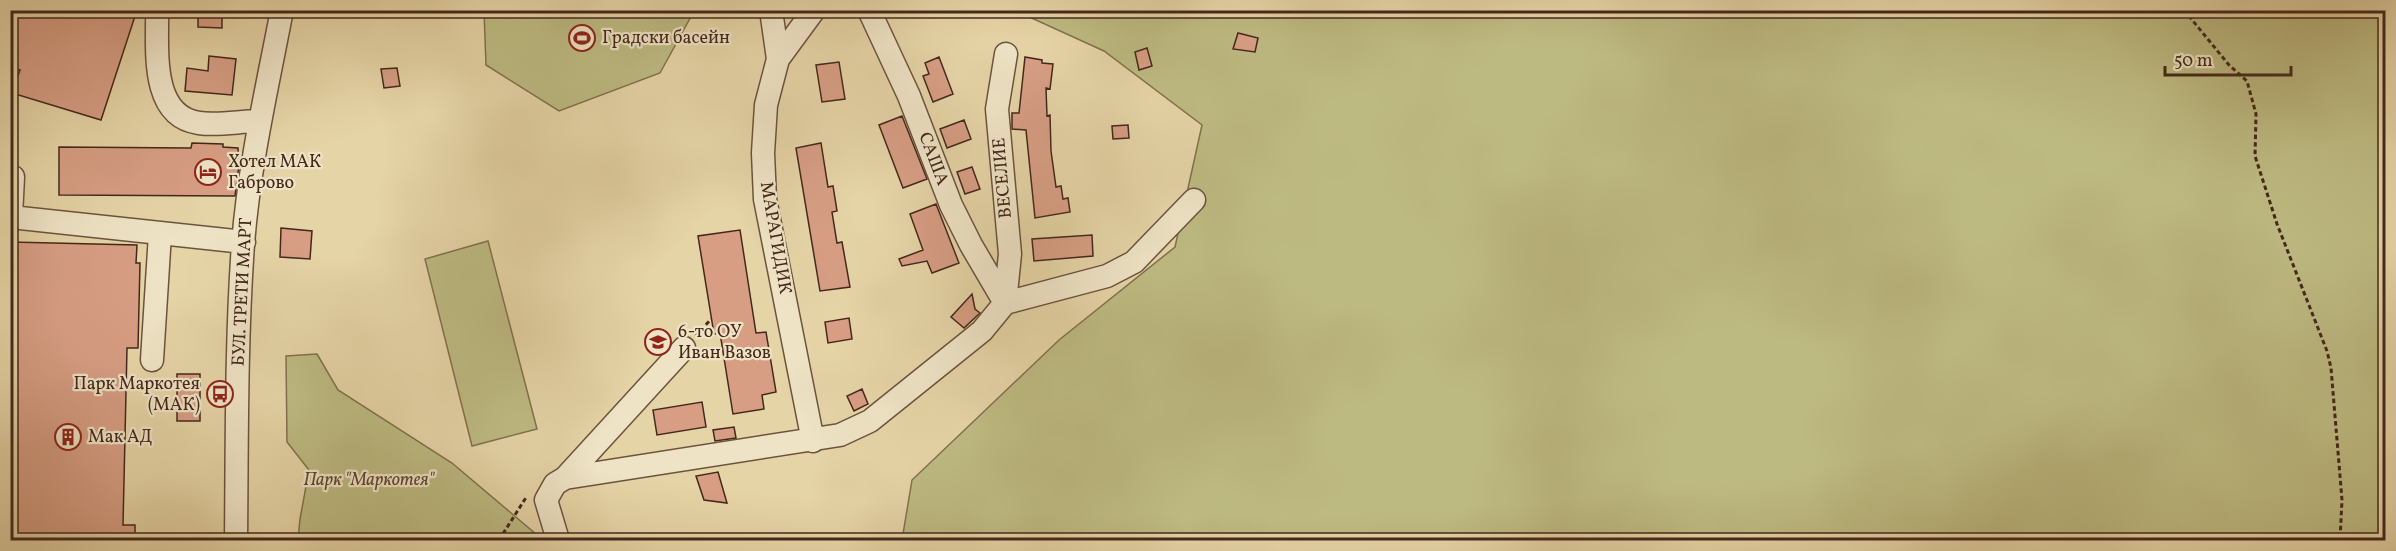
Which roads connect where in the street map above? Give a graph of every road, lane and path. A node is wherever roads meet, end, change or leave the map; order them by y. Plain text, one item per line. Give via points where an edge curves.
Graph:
1 (157, 10) edge
2 (282, 10) edge
3 (771, 10) edge
4 (814, 10) edge
5 (869, 10) edge
6 (2184, 10) edge
7 (1006, 54) dead end
8 (778, 59) junction
9 (260, 121) junction
10 (13, 177) dead end
11 (1194, 200) dead end
12 (11, 217) edge
13 (160, 234) junction
14 (244, 242) junction
15 (1005, 303) junction
16 (684, 348) dead end
17 (152, 360) dead end
18 (813, 441) junction
19 (560, 481) junction
20 (528, 494) dead end
21 (236, 540) edge
22 (499, 540) edge
23 (558, 540) edge
24 (2340, 540) edge

1 - 9 street via 159,81 173,109 199,123
2 - 9 street, БУЛ. ТРЕТИ МАРТ
3 - 8 street
4 - 8 street, МАРАГИДИК
5 - 15 street, САША via 909,96 951,205
6 - 24 path via 2247,81 2253,98 2255,156 2331,368 2342,500
7 - 15 street, ВЕСЕЛИЕ via 997,109 1010,254
8 - 18 street, МАРАГИДИК via 766,105 765,199
9 - 14 street, БУЛ. ТРЕТИ МАРТ
10 - 12 street
11 - 15 street via 1134,262 1107,276
12 - 13 street
13 - 14 street
13 - 17 street
14 - 21 street, БУЛ. ТРЕТИ МАРТ via 238,338
15 - 18 street via 982,331 870,421 840,435
16 - 19 street
18 - 19 street
19 - 23 street via 546,500
20 - 22 path

